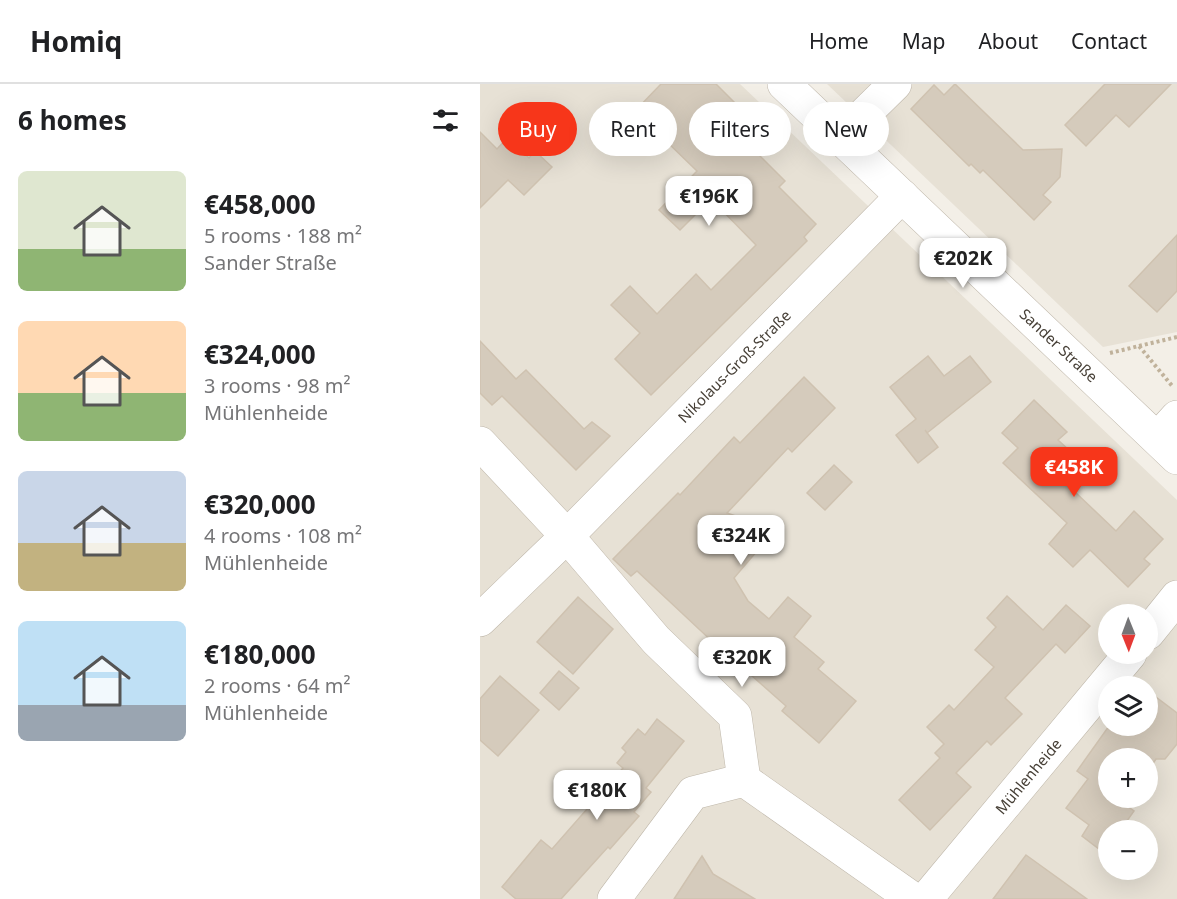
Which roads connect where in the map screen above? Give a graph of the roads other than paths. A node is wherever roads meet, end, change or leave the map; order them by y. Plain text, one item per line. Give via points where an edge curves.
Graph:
1 (784, 84) edge
2 (895, 84) edge
3 (803, 102) edge
4 (877, 102) edge
5 (859, 156) edge
6 (902, 196) junction
7 (1171, 437) edge
8 (480, 443) edge
9 (567, 536) junction
10 (1177, 597) edge
11 (480, 620) edge
12 (1158, 621) edge
13 (1122, 664) edge
14 (744, 780) junction
15 (614, 899) edge
16 (913, 899) edge
17 (926, 899) edge

1 - 3 street, Sander Straße
2 - 4 street
5 - 6 street, Sander Straße
6 - 7 street, Sander Straße via 1083,369
6 - 9 street, Nikolaus-Groß-Straße
8 - 9 street
9 - 11 street, Nikolaus-Groß-Straße
9 - 14 street via 656,640 735,716
10 - 12 street
13 - 17 street, Mühlenheide
14 - 15 street via 693,793
14 - 16 street

